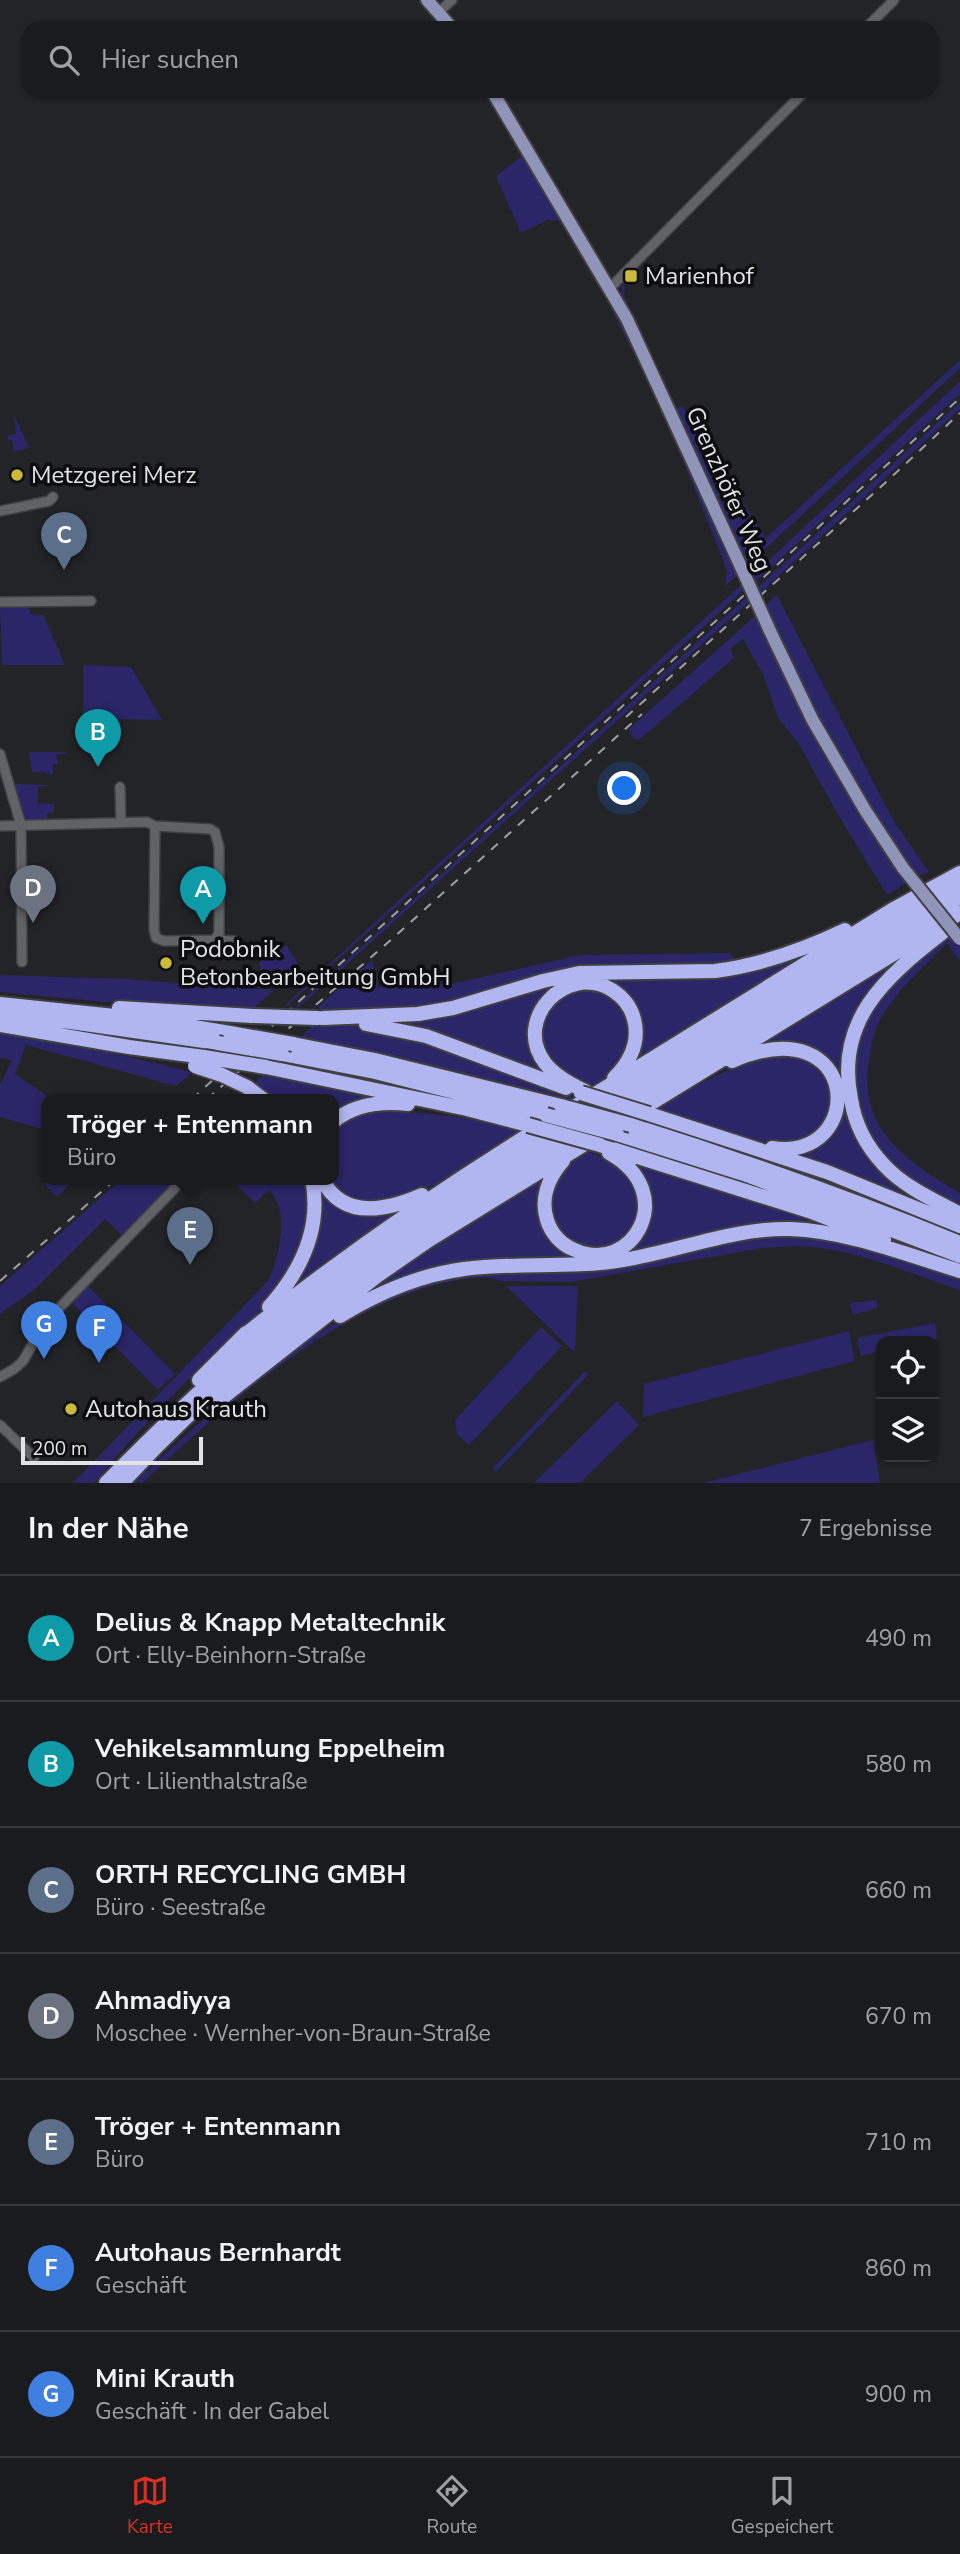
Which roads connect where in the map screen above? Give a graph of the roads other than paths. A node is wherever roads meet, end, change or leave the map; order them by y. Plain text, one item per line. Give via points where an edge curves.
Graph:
1 (426, 0) edge
2 (452, 0) edge
3 (894, 0) edge
4 (439, 12) junction
5 (446, 21) edge
6 (873, 21) edge
7 (496, 98) edge
8 (798, 98) edge
9 (610, 288) junction
10 (53, 497) dead end
11 (0, 511) edge
12 (0, 601) edge
13 (91, 601) dead end
14 (0, 754) edge
15 (120, 787) dead end
16 (121, 822) junction
17 (21, 825) junction
18 (0, 826) edge
19 (155, 826) junction
20 (960, 873) edge
21 (960, 884) edge
22 (960, 897) edge
23 (892, 910) junction
24 (960, 912) edge
25 (960, 919) edge
26 (960, 939) edge
27 (214, 940) junction
28 (233, 940) dead end
29 (22, 962) dead end
30 (0, 1004) edge
31 (41, 1008) junction
32 (0, 1015) edge
33 (321, 1018) junction
34 (0, 1025) edge
35 (199, 1061) junction
36 (683, 1083) junction
37 (256, 1094) edge
38 (591, 1094) junction
39 (467, 1109) junction
40 (339, 1118) edge
41 (730, 1140) junction
42 (578, 1145) junction
43 (597, 1146) junction
44 (456, 1180) junction
45 (177, 1185) edge
46 (312, 1185) edge
47 (326, 1185) edge
48 (960, 1214) edge
49 (960, 1226) edge
50 (960, 1243) edge
51 (960, 1256) edge
52 (960, 1270) edge
53 (241, 1339) junction
54 (291, 1345) junction
55 (0, 1377) edge
56 (0, 1425) edge
57 (167, 1437) junction
58 (136, 1452) junction
59 (34, 1458) dead end
60 (106, 1483) edge
61 (122, 1483) edge

1 - 4 main road
2 - 4 street
3 - 6 street
4 - 5 main road
7 - 9 main road, Grenzhöfer Weg
8 - 9 street
9 - 26 main road, Grenzhöfer Weg, bridge via 656,376 813,719 903,868
10 - 11 street
12 - 13 street
14 - 17 street
15 - 16 street
16 - 17 street
16 - 19 street
17 - 18 street
17 - 29 street
19 - 27 street via 156,938
19 - 27 street via 215,832 219,841 219,928
20 - 23 highway
21 - 58 highway via 387,1242 258,1339
22 - 57 highway via 423,1230 266,1348
23 - 33 highway via 790,954 738,968 579,973 453,1008
23 - 38 highway
24 - 36 highway
25 - 48 highway via 884,982 871,999 852,1038 847,1073 856,1122 873,1153 900,1180
27 - 28 street
30 - 31 highway
31 - 33 highway, bridge via 57,1004
31 - 50 highway, bridge via 153,1020 293,1044 561,1105 831,1192
32 - 51 highway, bridge via 282,1054 546,1115 756,1178
33 - 38 highway via 426,1035
34 - 35 highway
35 - 37 highway, bridge
35 - 39 highway, bridge via 267,1067
36 - 41 highway via 770,1049 804,1051 828,1068 838,1104 830,1126 814,1142 786,1150
36 - 42 highway
38 - 38 highway via 547,1065 537,1049 535,1029 549,997 569,985 588,982 624,999 636,1031 625,1067
38 - 41 highway, bridge
38 - 44 highway
39 - 40 highway via 377,1102
39 - 42 highway, bridge via 528,1125
41 - 49 highway via 827,1172
42 - 43 highway, bridge
42 - 43 highway via 548,1185 545,1215 565,1245 578,1252 600,1254 615,1251 633,1238 646,1203 632,1169
42 - 54 highway via 377,1276
43 - 52 highway via 809,1211
44 - 47 highway via 397,1205 366,1209 341,1202
44 - 53 highway via 326,1270
45 - 55 street via 44,1324 23,1361
46 - 53 highway via 313,1227 301,1262
52 - 54 highway via 855,1240 792,1229 761,1230 595,1265 467,1269 419,1279 362,1303
53 - 58 highway via 173,1407
54 - 57 highway via 180,1433
56 - 59 street
57 - 61 highway
58 - 60 highway

